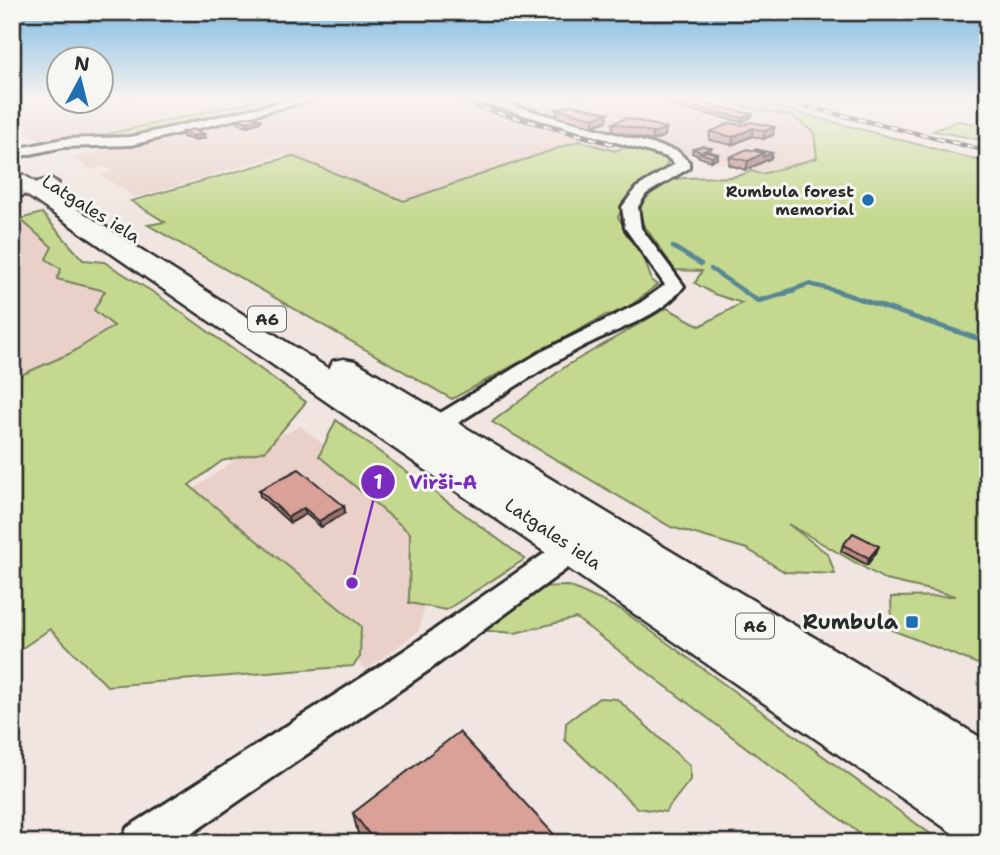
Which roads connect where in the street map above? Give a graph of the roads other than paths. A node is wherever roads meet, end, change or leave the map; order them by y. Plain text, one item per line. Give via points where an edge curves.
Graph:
1 (136, 140) edge
2 (622, 140) edge
3 (22, 176) edge
4 (424, 434) junction
5 (574, 548) junction
6 (988, 772) edge
7 (988, 823) edge
8 (142, 843) edge

1 - 3 street via 63,143
2 - 4 street via 672,154 684,165 641,191 630,207 633,228 675,286 647,307 592,333
3 - 4 highway, Latgales iela / A6
4 - 5 highway, Latgales iela / A6
4 - 6 highway, Latgales iela / A6
5 - 7 highway, Latgales iela / A6
5 - 8 street via 417,660

